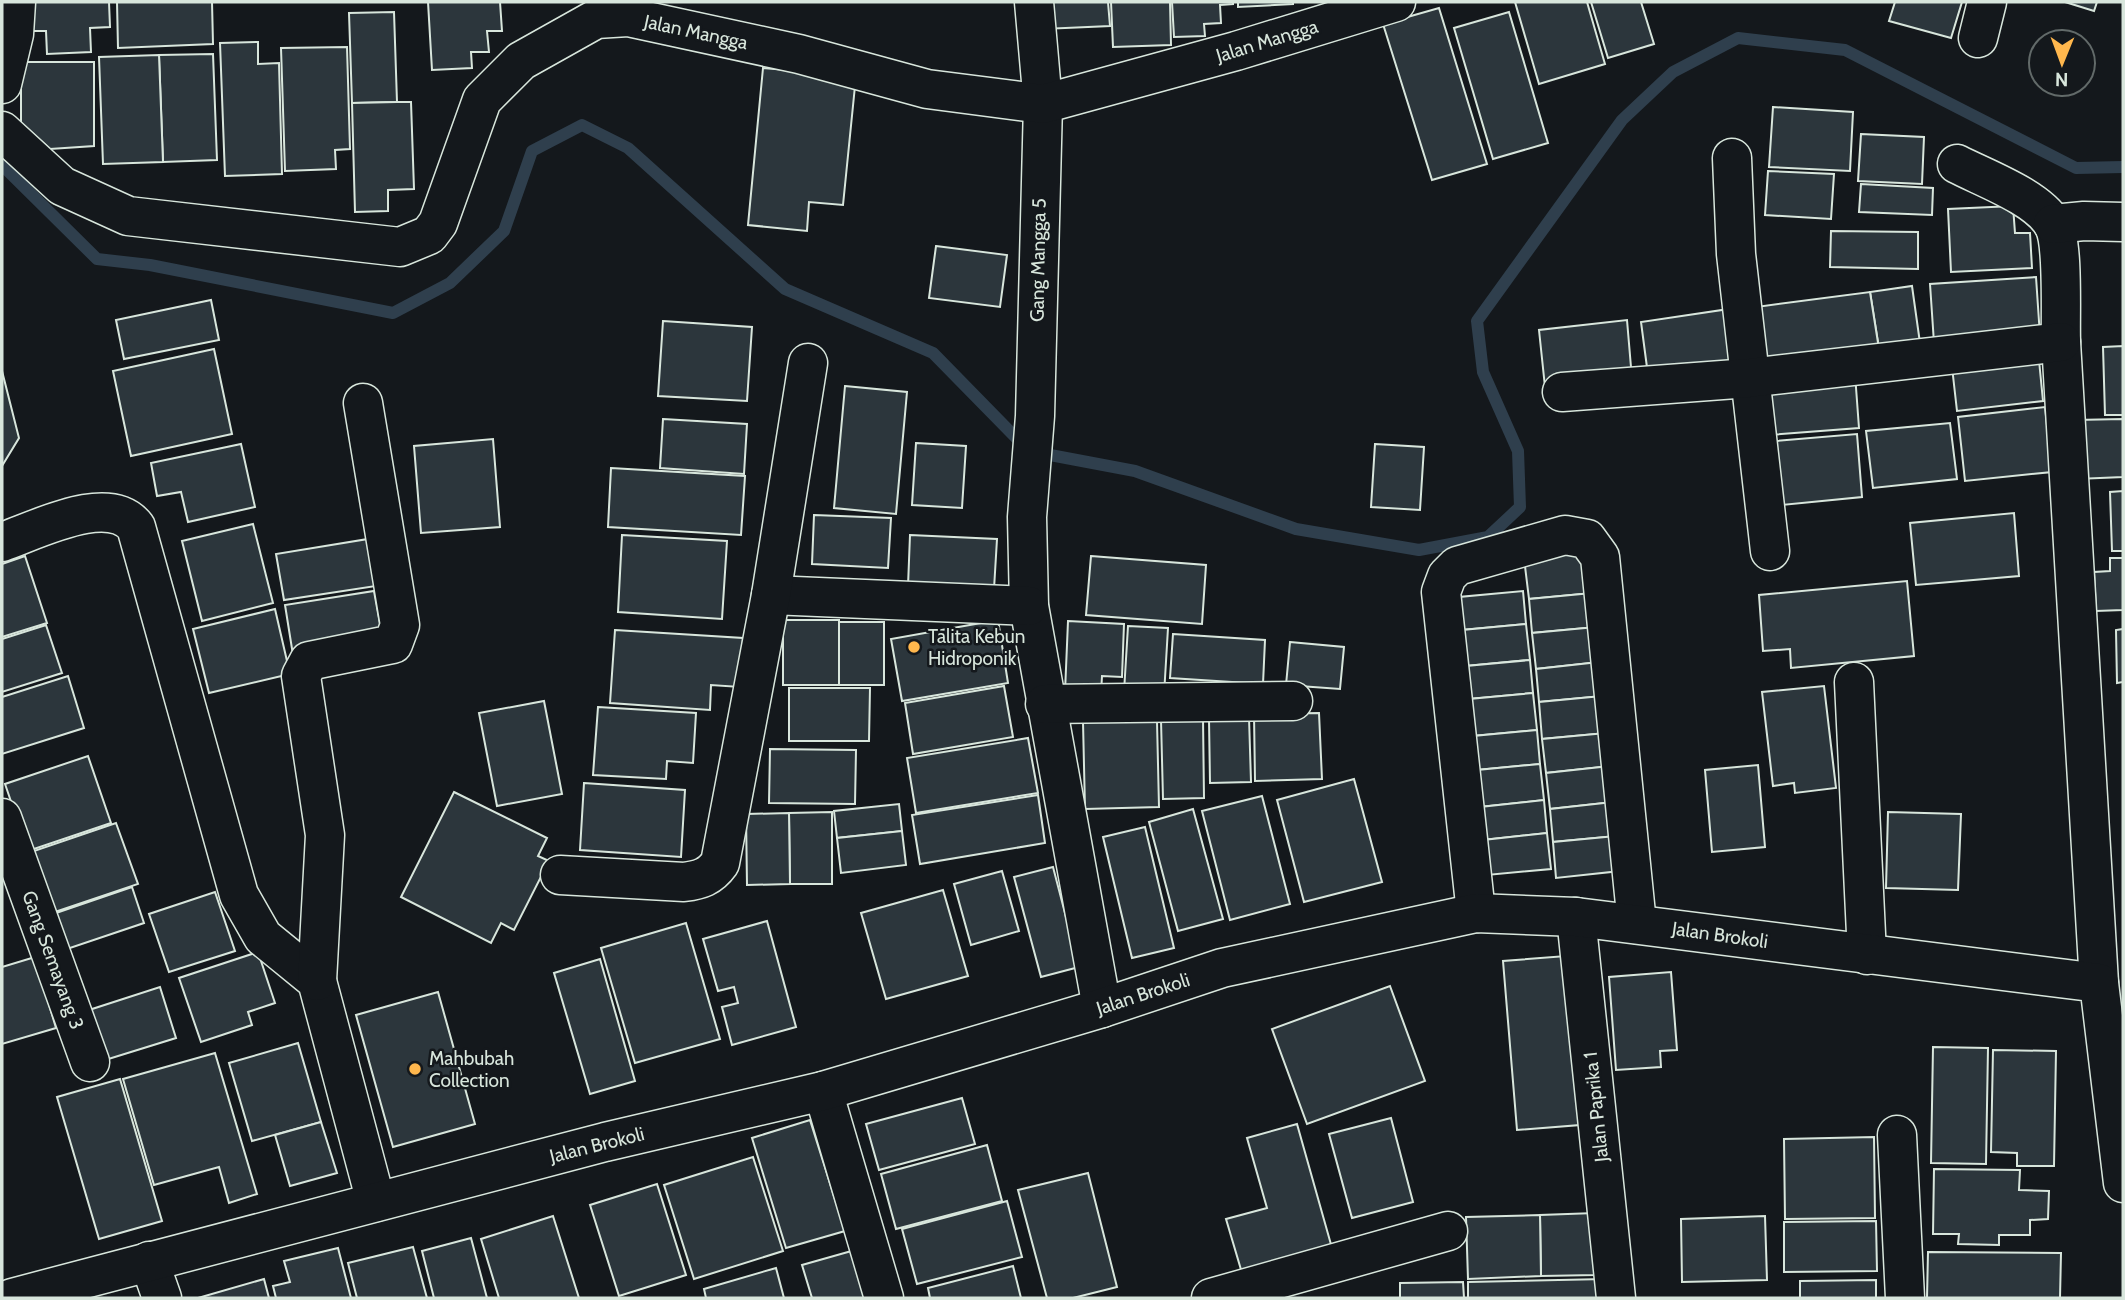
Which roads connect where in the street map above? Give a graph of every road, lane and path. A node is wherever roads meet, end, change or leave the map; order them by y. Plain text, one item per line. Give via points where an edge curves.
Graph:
1 (16, 2) edge
2 (1034, 2) edge
3 (1396, 2) edge
4 (698, 18) edge
5 (2, 83) edge
6 (1043, 104) junction
7 (2, 131) edge
8 (1732, 158) dead end
9 (1957, 164) dead end
10 (2123, 222) edge
11 (2053, 224) junction
12 (2061, 342) junction
13 (808, 363) dead end
14 (1749, 378) junction
15 (1562, 392) dead end
16 (363, 403) dead end
17 (2, 542) edge
18 (1770, 551) dead end
19 (771, 595) junction
20 (1029, 606) junction
21 (1854, 682) dead end
22 (1293, 701) dead end
23 (1045, 704) junction
24 (2, 818) edge
25 (560, 875) dead end
26 (1476, 914) junction
27 (1576, 917) junction
28 (1637, 924) junction
29 (1867, 956) junction
30 (317, 981) junction
31 (2099, 983) junction
32 (1102, 1008) junction
33 (90, 1062) dead end
34 (823, 1091) junction
35 (1897, 1135) dead end
36 (2123, 1183) edge
37 (376, 1202) junction
38 (1448, 1231) dead end
39 (149, 1261) junction
40 (1231, 1295) edge
41 (12, 1298) edge
42 (162, 1298) edge
43 (884, 1298) edge
44 (1616, 1298) edge
45 (1905, 1298) edge

1 - 5 street
2 - 6 street, Gang Mangga 5
3 - 6 street, Jalan Mangga
4 - 6 street, Jalan Mangga via 799,54 927,89
4 - 7 street, Jalan Mangga via 596,19 521,61 482,100 438,223 429,236 400,247 128,216 62,186
6 - 20 street, Gang Mangga 5 via 1035,416 1027,517
8 - 14 street
9 - 11 street via 2034,204
10 - 11 street
11 - 12 street via 2059,252
12 - 14 street
12 - 31 street
13 - 19 street
14 - 15 street
14 - 18 street
16 - 30 street via 400,625 393,644 309,660 301,676 325,835
17 - 30 street via 89,512 120,514 136,527 239,895 262,937
19 - 20 street
19 - 25 street via 720,863 713,873 684,882
20 - 23 street, Gang Mangga 5
21 - 29 street
22 - 23 street
23 - 32 street, Gang Mangga 5
24 - 33 street, Gang Semayang 3
26 - 27 street, Jalan Brokoli
26 - 28 street via 1441,592 1457,566 1565,535 1587,539 1600,557
26 - 32 street, Jalan Brokoli via 1222,968
27 - 28 street, Jalan Brokoli
27 - 44 street, Jalan Paprika 1
28 - 29 street, Jalan Brokoli
29 - 31 street, Jalan Brokoli
30 - 37 street
31 - 36 street
32 - 34 street, Jalan Brokoli
34 - 37 street, Jalan Brokoli
34 - 43 street
35 - 45 street
37 - 39 street, Jalan Brokoli
38 - 40 street
39 - 41 street, Jalan Brokoli
39 - 42 street

